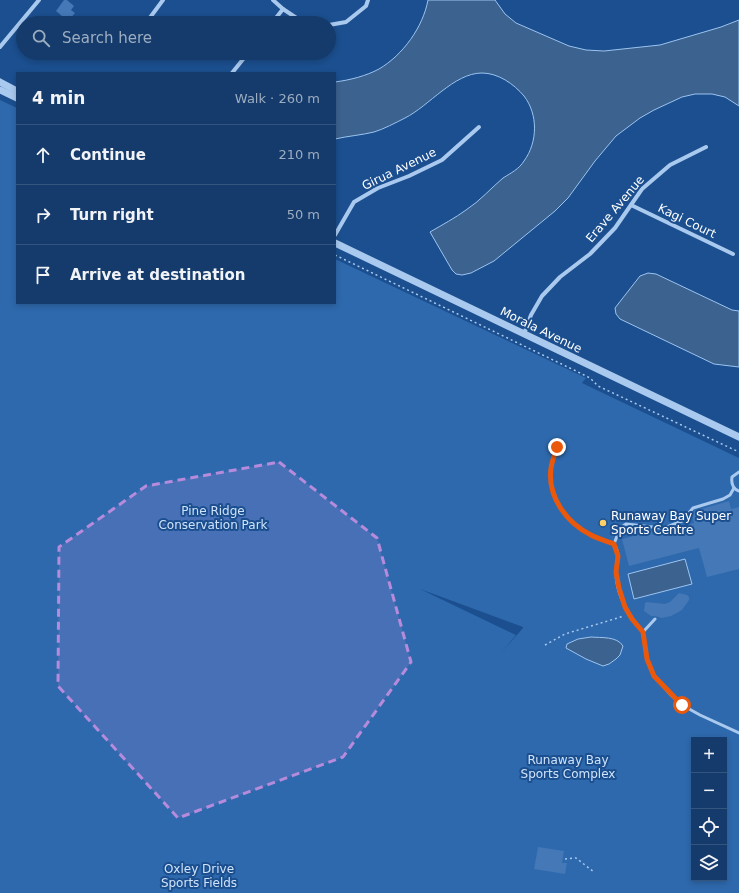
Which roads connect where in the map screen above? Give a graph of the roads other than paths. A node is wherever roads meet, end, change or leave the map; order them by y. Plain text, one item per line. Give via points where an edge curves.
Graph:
1 (39, 0) edge
2 (163, 0) edge
3 (274, 0) edge
4 (368, 0) edge
5 (283, 9) junction
6 (26, 16) edge
7 (151, 16) edge
8 (278, 16) edge
9 (294, 16) edge
10 (336, 24) edge
11 (16, 28) edge
12 (0, 48) edge
13 (242, 60) edge
14 (233, 72) edge
15 (0, 82) edge
16 (0, 90) edge
17 (16, 90) edge
18 (16, 98) edge
19 (480, 127) dead end
20 (706, 147) dead end
21 (631, 205) junction
22 (336, 233) edge
23 (336, 243) edge
24 (733, 254) dead end
25 (524, 334) junction
26 (739, 437) edge
27 (557, 447) dead end
28 (739, 472) edge
29 (734, 488) junction
30 (739, 491) edge
31 (614, 544) junction
32 (655, 619) dead end
33 (643, 632) junction
34 (739, 733) edge

1 - 6 street
2 - 7 street
3 - 5 street
4 - 10 street via 366,6 346,22
5 - 8 street
5 - 9 street
11 - 12 street
13 - 14 street
15 - 17 street
16 - 18 street
19 - 22 street, Girua Avenue via 442,160 378,188 354,202
20 - 21 street, Erave Avenue via 670,165 642,190
21 - 24 street, Kagi Court
21 - 25 street, Erave Avenue via 615,228 590,254 560,277 542,296 530,315
23 - 25 street, Morala Avenue
25 - 26 street, Morala Avenue
27 - 31 lane via 551,468 552,488 558,504 571,523 591,536
28 - 29 lane via 734,474 732,479
29 - 30 lane
29 - 31 lane via 726,497 693,508 682,521 667,527 626,524 620,528
31 - 33 lane via 618,556 616,572 619,588 629,614
32 - 33 lane
33 - 34 lane via 647,659 654,676 671,695 682,705

